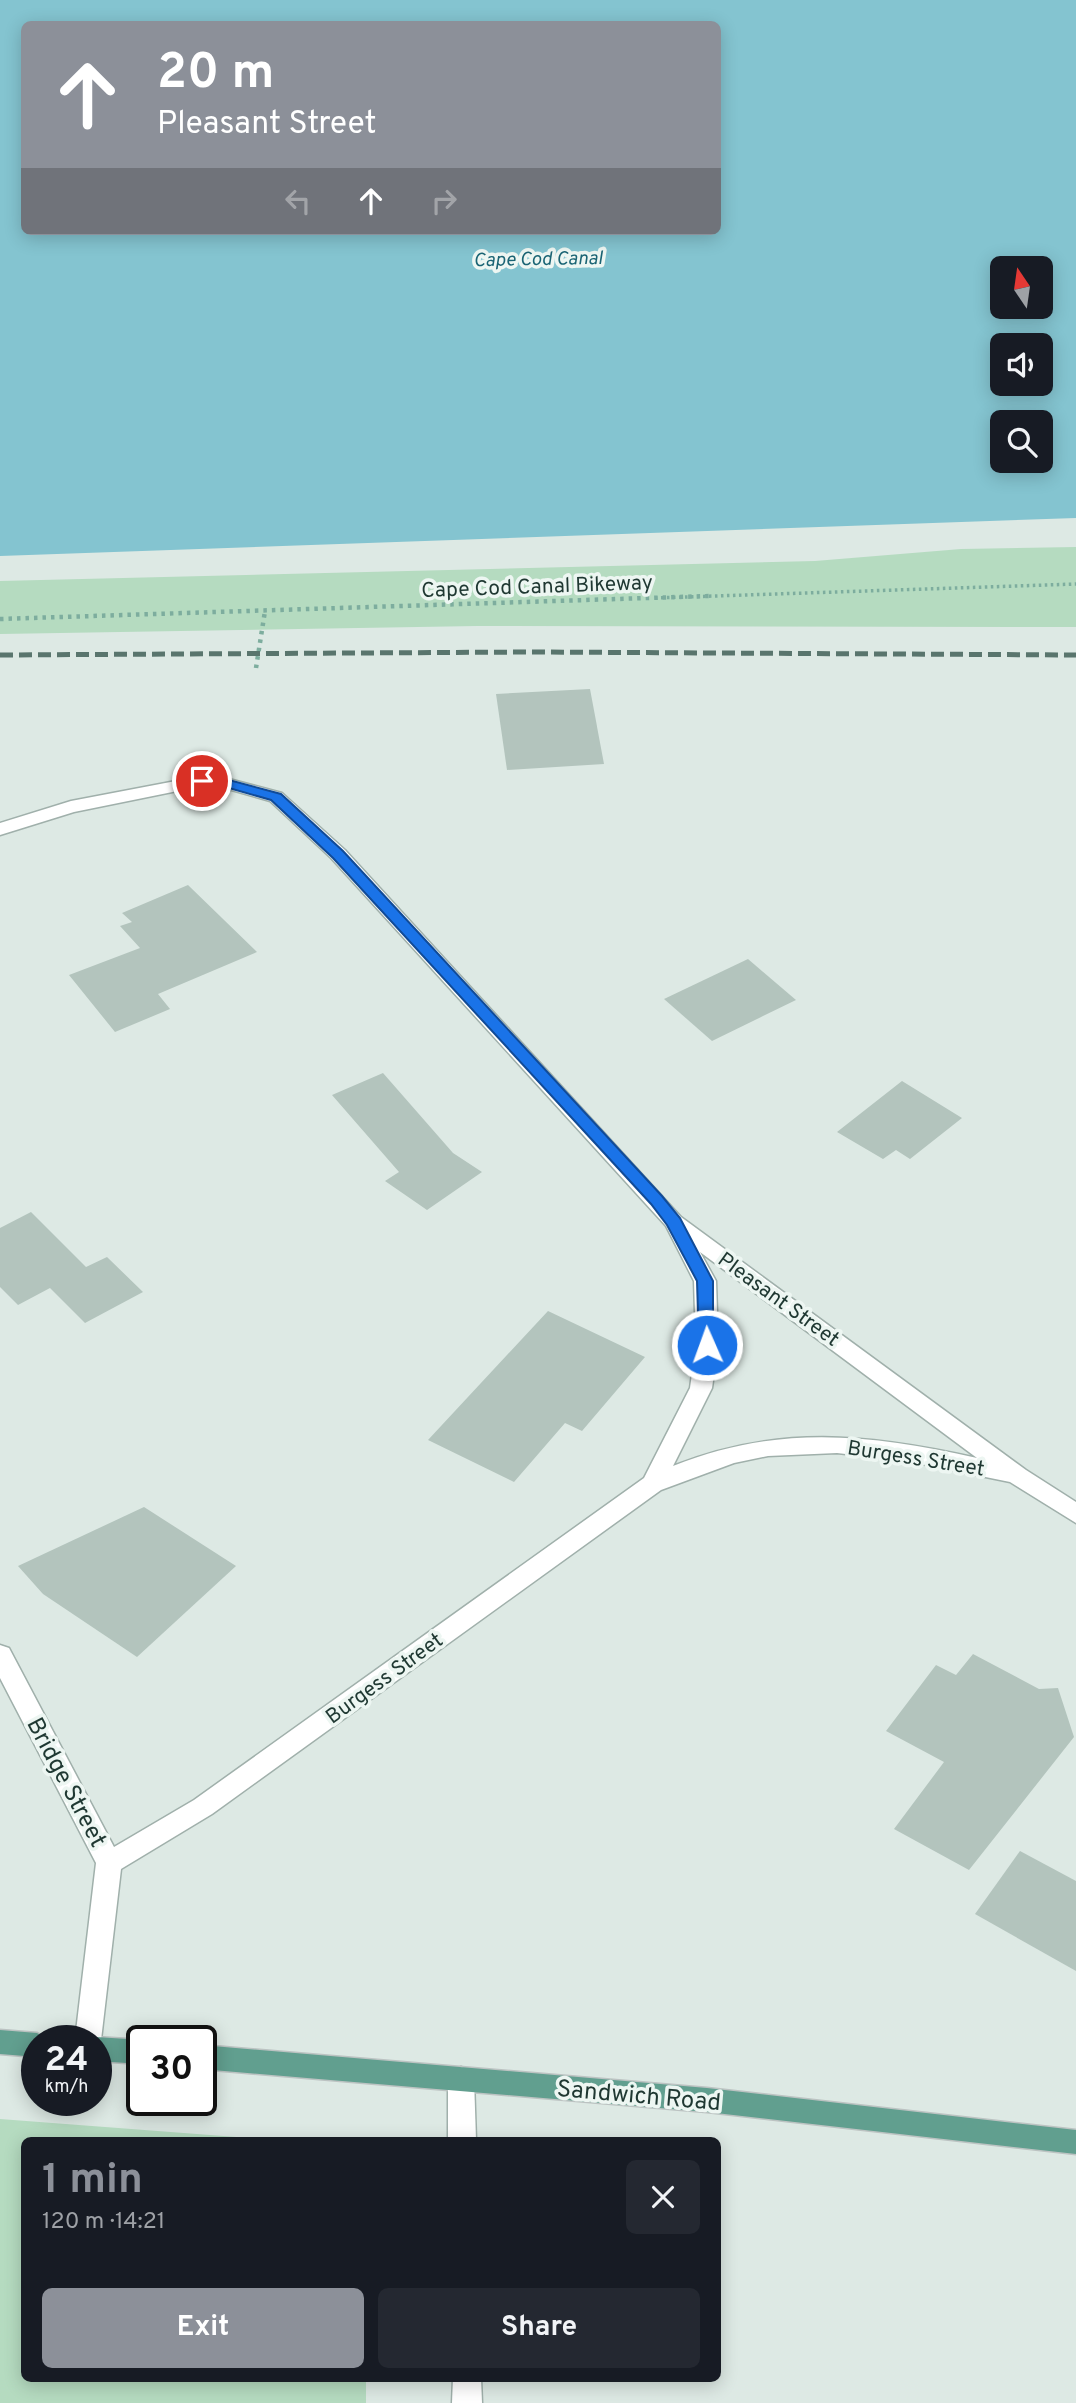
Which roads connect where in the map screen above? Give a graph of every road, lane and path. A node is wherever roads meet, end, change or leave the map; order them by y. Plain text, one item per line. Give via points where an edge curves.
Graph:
1 (1076, 584) edge
2 (265, 611) junction
3 (0, 619) edge
4 (256, 668) dead end
5 (0, 829) edge
6 (674, 1222) junction
7 (1018, 1476) junction
8 (653, 1484) junction
9 (1076, 1514) edge
10 (0, 1654) edge
11 (109, 1863) junction
12 (90, 2025) edge
13 (0, 2042) edge
14 (21, 2044) edge
15 (217, 2058) edge
16 (461, 2079) junction
17 (462, 2137) edge
18 (1076, 2141) edge
19 (467, 2382) edge
20 (467, 2403) edge

1 - 2 path, Cape Cod Canal Bikeway
2 - 3 path, Cape Cod Canal Bikeway
2 - 4 path
5 - 6 street, Pleasant Street via 71,807 202,781 276,797 338,855
6 - 7 street, Pleasant Street
6 - 8 street, Burgess Street via 705,1281 707,1345 701,1388
7 - 8 street, Burgess Street via 957,1461 820,1444 732,1454
7 - 9 street, Pleasant Street
8 - 11 street, Burgess Street via 203,1807
10 - 11 street, Bridge Street
11 - 12 street, Bridge Street
13 - 14 main road
15 - 16 main road, Sandwich Road
16 - 17 street
16 - 18 main road, Sandwich Road via 707,2100
19 - 20 street

